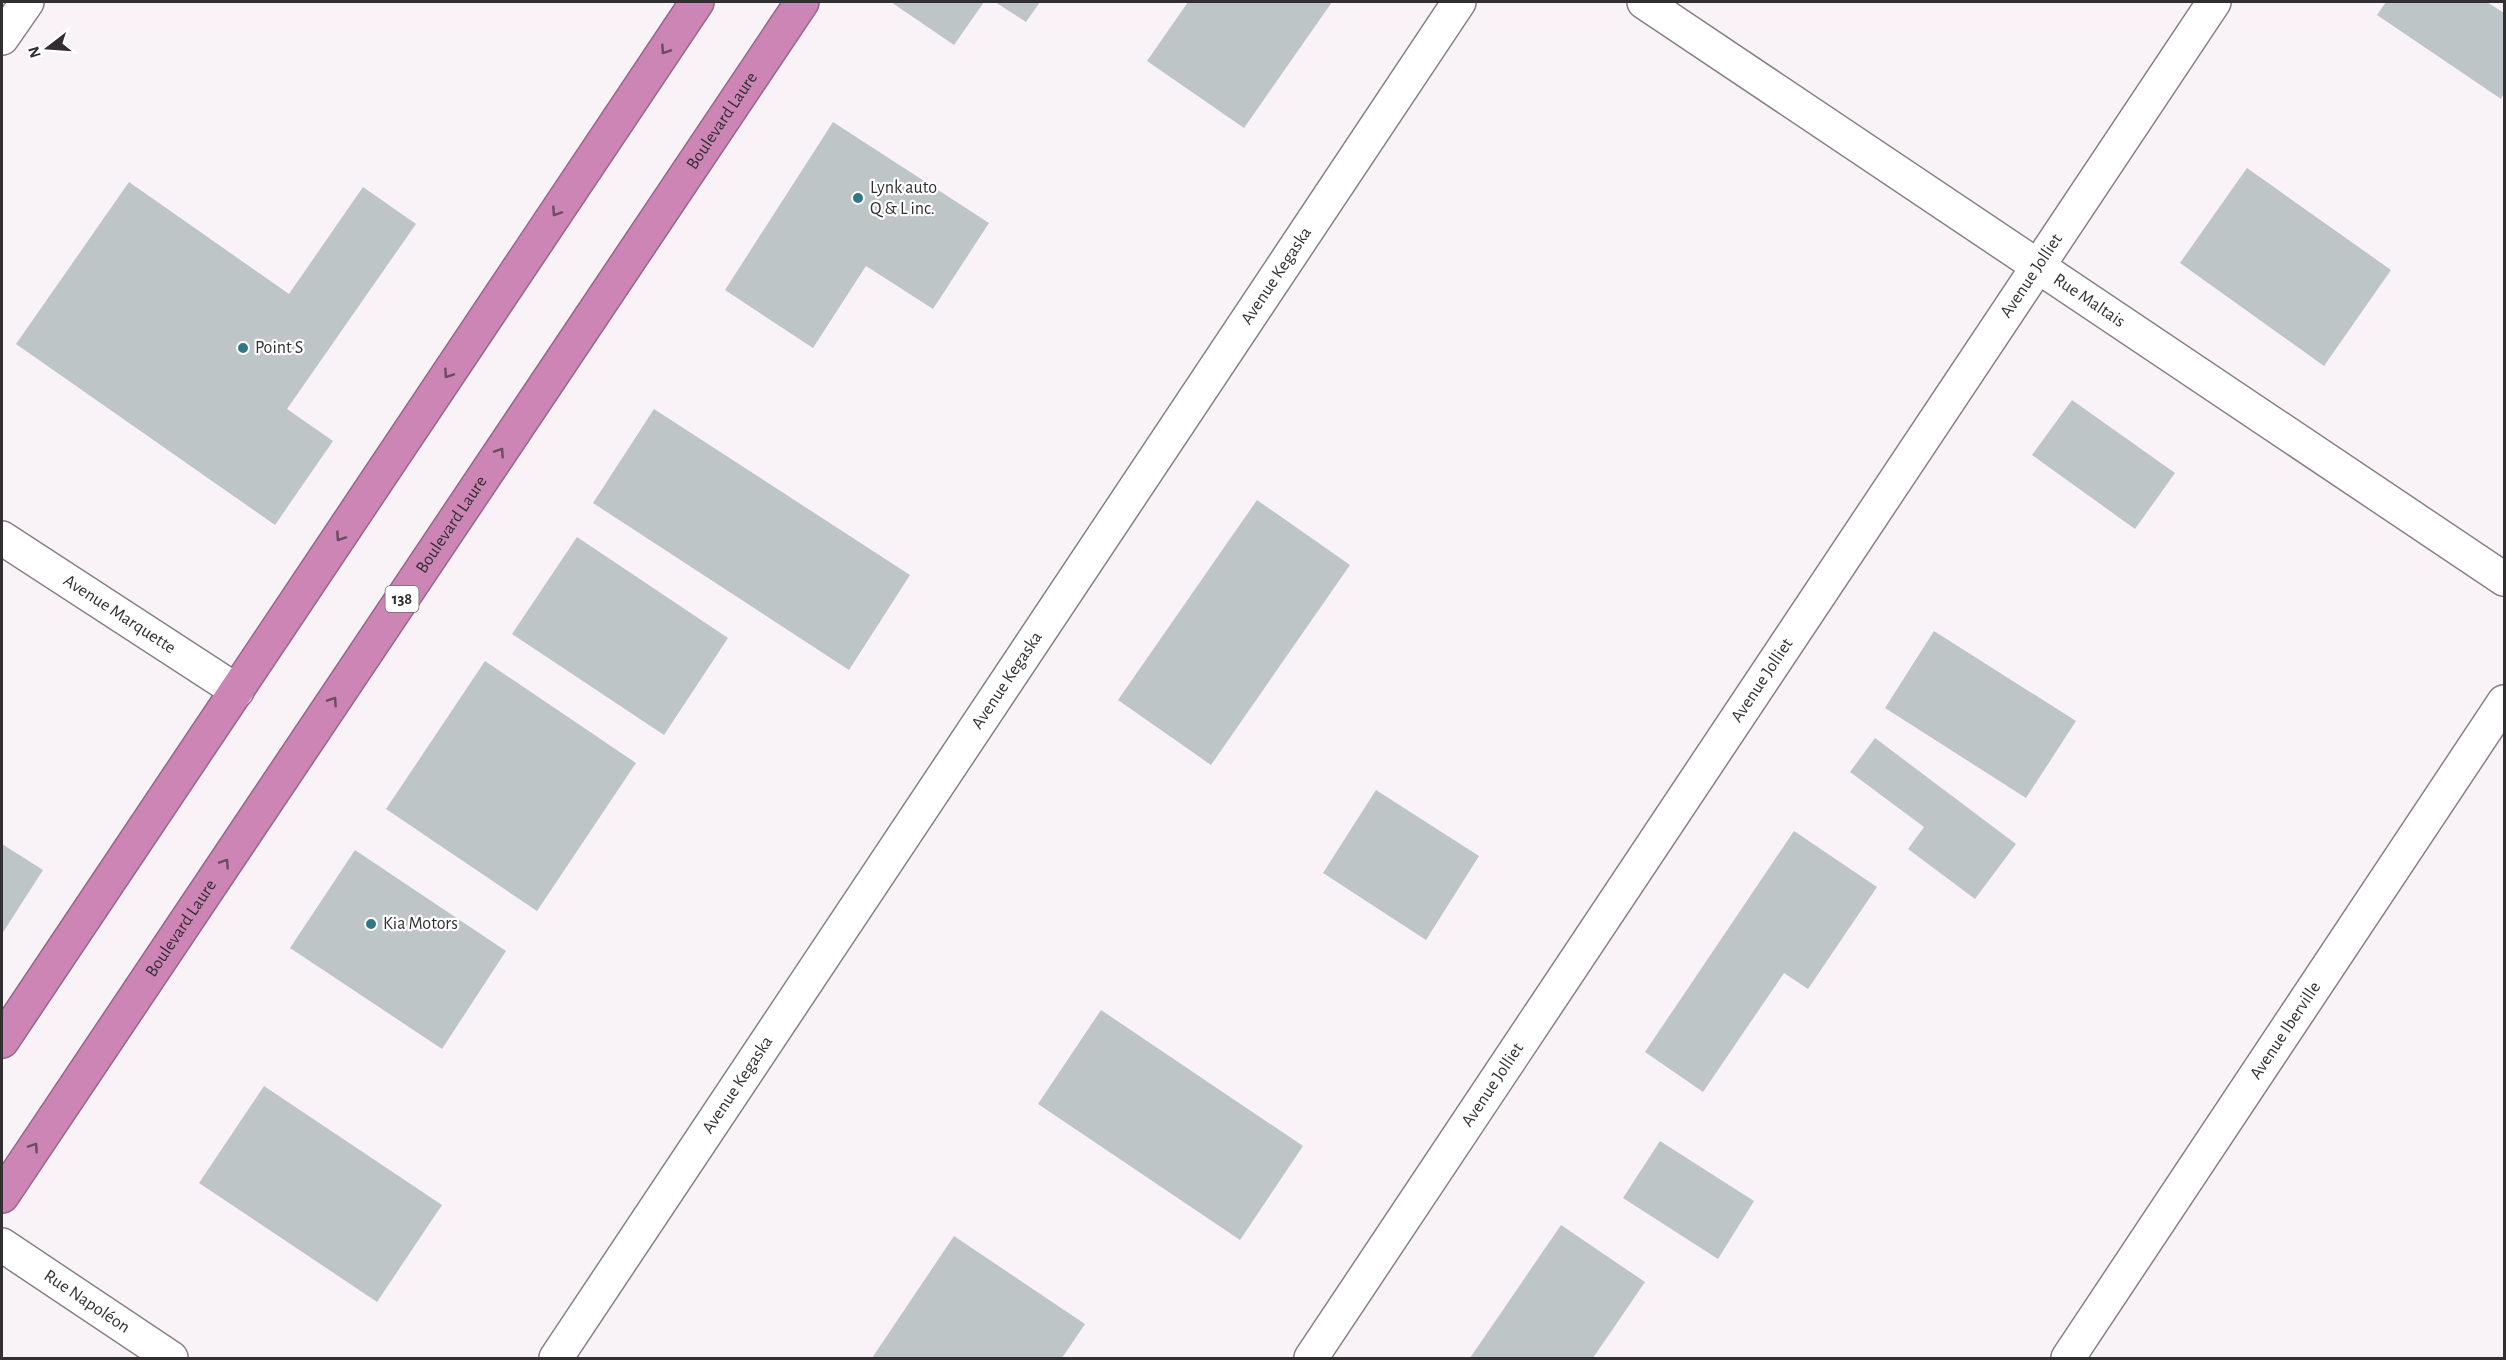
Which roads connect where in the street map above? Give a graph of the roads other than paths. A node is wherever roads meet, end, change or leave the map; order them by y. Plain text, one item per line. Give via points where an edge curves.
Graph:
1 (27, 2) edge
2 (697, 2) edge
3 (802, 2) edge
4 (1459, 2) edge
5 (1644, 2) edge
6 (2214, 2) edge
7 (2, 38) edge
8 (2038, 266) junction
9 (2, 538) edge
10 (2505, 579) edge
11 (237, 691) junction
12 (2505, 702) edge
13 (2, 1041) edge
14 (2, 1196) edge
15 (2, 1245) edge
16 (171, 1359) edge
17 (556, 1359) edge
18 (1311, 1359) edge
19 (2068, 1359) edge

1 - 7 street
2 -> 11 highway
14 -> 3 highway, Boulevard Laure / 138
4 - 17 street, Avenue Kegaska
5 - 8 street, Rue Maltais
6 - 8 street, Avenue Jolliet
8 - 10 street, Rue Maltais
8 - 18 street, Avenue Jolliet
9 - 11 street, Avenue Marquette
11 - 13 highway
12 - 19 street, Avenue Iberville
15 - 16 street, Rue Napoléon

